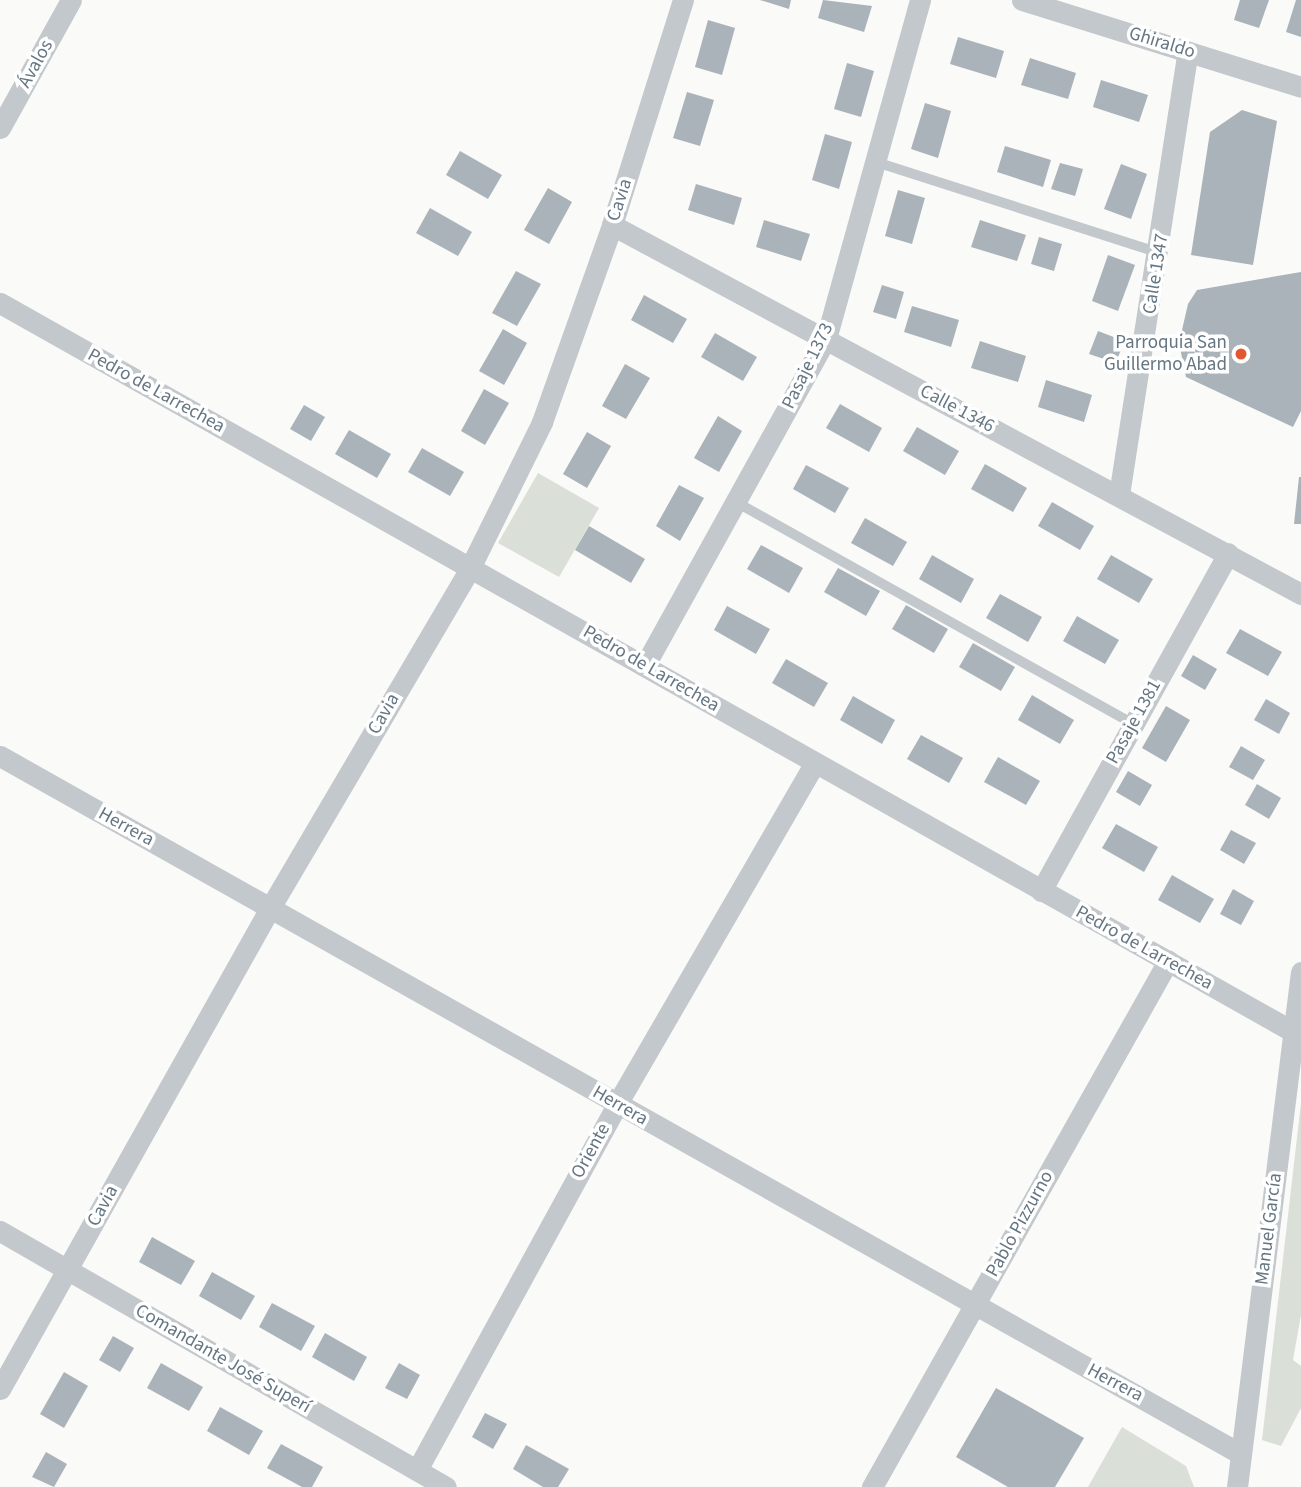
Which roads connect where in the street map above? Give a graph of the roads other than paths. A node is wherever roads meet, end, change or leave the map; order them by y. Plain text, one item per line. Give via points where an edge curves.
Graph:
1 (71, 0) edge
2 (683, 0) edge
3 (920, 0) edge
4 (1022, 0) edge
5 (1188, 51) junction
6 (1301, 87) edge
7 (0, 128) edge
8 (876, 162) junction
9 (612, 225) junction
10 (1160, 253) junction
11 (0, 303) edge
12 (826, 339) junction
13 (1119, 495) junction
14 (736, 502) junction
15 (1228, 553) junction
16 (470, 568) junction
17 (1301, 594) edge
18 (645, 665) junction
19 (1133, 724) junction
20 (0, 756) edge
21 (815, 763) junction
22 (1041, 891) junction
23 (270, 908) junction
24 (1168, 961) junction
25 (1301, 972) edge
26 (1297, 1034) edge
27 (617, 1104) junction
28 (0, 1231) edge
29 (68, 1269) junction
30 (974, 1307) junction
31 (0, 1388) edge
32 (1241, 1454) junction
33 (417, 1471) junction
34 (446, 1487) edge
35 (872, 1487) edge
36 (1237, 1487) edge

1 - 7 street, Ávalos
2 - 9 street, Cavia
3 - 8 street, Pasaje 1373
4 - 5 street, Ghiraldo
5 - 6 street, Ghiraldo
5 - 10 street, Calle 1347
8 - 10 lane
8 - 12 street, Pasaje 1373
9 - 12 street, Calle 1346
9 - 16 street, Cavia via 542,422
10 - 13 street, Calle 1347
11 - 16 street, Pedro de Larrechea
12 - 13 street, Calle 1346
12 - 14 street, Pasaje 1373
13 - 15 street, Calle 1346
14 - 18 street, Pasaje 1373
14 - 19 lane
15 - 17 street, Calle 1346
15 - 19 street, Pasaje 1381
16 - 18 street, Pedro de Larrechea
16 - 23 street, Cavia
18 - 21 street, Pedro de Larrechea
19 - 22 street, Pasaje 1381
20 - 23 street, Herrera
21 - 22 street, Pedro de Larrechea
21 - 27 street, Oriente
22 - 24 street, Pedro de Larrechea
23 - 27 street, Herrera
23 - 29 street, Cavia
24 - 26 street, Pedro de Larrechea
24 - 30 street, Pablo Pizzurno
25 - 26 street, Manuel García
26 - 32 street, Manuel García
27 - 30 street, Herrera
27 - 33 street, Oriente
28 - 29 street, Comandante José Superí
29 - 31 street, Cavia
29 - 33 street, Comandante José Superí
30 - 32 street, Herrera
30 - 35 street, Pablo Pizzurno
32 - 36 street, Manuel García
33 - 34 street, Comandante José Superí

